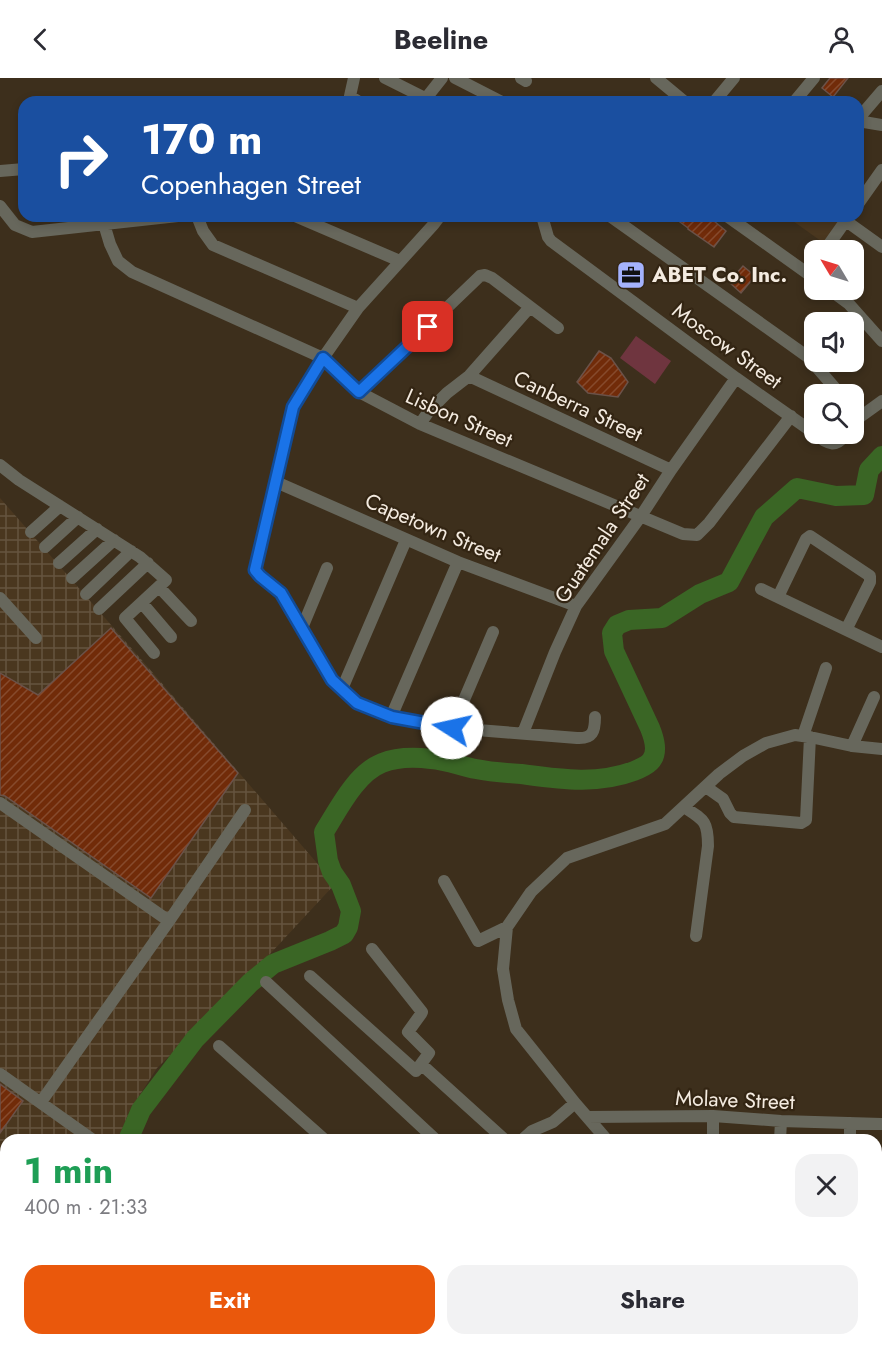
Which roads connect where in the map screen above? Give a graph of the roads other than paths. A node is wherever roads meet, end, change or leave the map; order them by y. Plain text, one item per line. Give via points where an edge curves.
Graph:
1 (354, 78) edge
2 (385, 78) edge
3 (442, 78) edge
4 (455, 78) edge
5 (656, 78) edge
6 (734, 78) edge
7 (814, 78) edge
8 (882, 91) edge
9 (350, 96) edge
10 (418, 96) edge
11 (430, 96) edge
12 (490, 96) edge
13 (678, 96) edge
14 (719, 96) edge
15 (799, 96) edge
16 (864, 113) edge
17 (864, 121) edge
18 (882, 125) edge
19 (18, 169) edge
20 (882, 170) edge
21 (0, 171) edge
22 (864, 196) edge
23 (0, 206) edge
24 (122, 222) edge
25 (199, 222) edge
26 (309, 222) edge
27 (436, 222) edge
28 (544, 222) edge
29 (618, 222) edge
30 (736, 222) edge
31 (846, 222) edge
32 (852, 222) edge
33 (104, 224) junction
34 (832, 240) edge
35 (882, 247) edge
36 (400, 261) junction
37 (804, 268) edge
38 (844, 300) edge
39 (530, 307) junction
40 (358, 308) junction
41 (558, 328) dead end
42 (882, 341) edge
43 (323, 358) junction
44 (469, 376) junction
45 (736, 378) junction
46 (831, 384) edge
47 (359, 392) junction
48 (882, 401) edge
49 (864, 412) edge
50 (790, 416) junction
51 (420, 424) junction
52 (804, 426) edge
53 (0, 465) edge
54 (671, 470) junction
55 (276, 482) junction
56 (60, 506) junction
57 (641, 516) junction
58 (78, 517) junction
59 (97, 529) junction
60 (31, 531) dead end
61 (114, 540) junction
62 (406, 540) junction
63 (45, 547) dead end
64 (131, 551) junction
65 (458, 562) junction
66 (59, 563) dead end
67 (148, 563) junction
68 (327, 568) dead end
69 (72, 579) dead end
70 (159, 587) junction
71 (760, 589) dead end
72 (86, 594) dead end
73 (778, 597) junction
74 (0, 598) edge
75 (142, 603) junction
76 (576, 606) junction
77 (99, 609) dead end
78 (191, 621) dead end
79 (302, 628) junction
80 (846, 630) junction
81 (493, 632) dead end
82 (171, 637) dead end
83 (36, 638) dead end
84 (882, 647) edge
85 (154, 653) dead end
86 (826, 668) dead end
87 (342, 689) junction
88 (874, 697) dead end
89 (392, 717) junction
90 (596, 717) dead end
91 (452, 728) junction
92 (523, 733) junction
93 (807, 736) junction
94 (852, 746) junction
95 (882, 749) edge
96 (706, 786) junction
97 (0, 803) edge
98 (684, 807) junction
99 (245, 810) dead end
100 (444, 881) dead end
101 (169, 921) junction
102 (507, 927) junction
103 (696, 936) dead end
104 (372, 949) dead end
105 (310, 976) dead end
106 (266, 982) dead end
107 (219, 1046) dead end
108 (421, 1064) junction
109 (0, 1074) edge
110 (41, 1102) junction
111 (575, 1103) junction
112 (713, 1116) junction
113 (586, 1117) junction
114 (781, 1121) junction
115 (850, 1123) junction
116 (882, 1124) edge
117 (85, 1134) edge
118 (318, 1134) edge
119 (430, 1134) edge
120 (498, 1134) edge
121 (529, 1134) edge
122 (602, 1134) edge
123 (713, 1134) edge
124 (780, 1134) edge
125 (850, 1134) edge

1 - 9 street
2 - 10 street
3 - 11 street
4 - 12 street
5 - 13 street
6 - 14 street
7 - 15 street
8 - 16 street
17 - 18 street
19 - 21 street
20 - 22 street
23 - 33 street via 15,225 32,232
24 - 33 street
25 - 40 street via 213,245
26 - 36 street
27 - 36 street
28 - 45 street, Moscow Street via 551,241
29 - 46 street via 808,357
30 - 37 street
31 - 34 street
32 - 35 street
33 - 43 street, Lisbon Street via 118,261 132,272
36 - 40 street
38 - 42 street
39 - 41 street
39 - 44 street
39 - 47 street via 492,278 480,276
40 - 43 street
43 - 47 street, Lisbon Street
43 - 55 street via 293,407
44 - 51 street via 447,393
44 - 54 street, Canberra Street
45 - 50 street, Moscow Street
45 - 54 street, Guatemala Street
47 - 51 street, Lisbon Street
48 - 49 street
50 - 52 street, Moscow Street
50 - 57 street, Lisbon Street via 697,535 683,534
51 - 57 street, Lisbon Street
53 - 56 street
54 - 57 street, Guatemala Street
55 - 62 street, Capetown Street
55 - 79 street via 255,570 281,593
56 - 58 street
56 - 60 street
57 - 76 street, Guatemala Street
58 - 59 street
58 - 63 street
59 - 61 street
59 - 66 street
61 - 64 street
61 - 69 street
62 - 65 street, Capetown Street
62 - 87 street
64 - 67 street
64 - 72 street
65 - 76 street, Capetown Street
65 - 89 street
67 - 70 street via 166,580
67 - 77 street
68 - 79 street
70 - 75 street
70 - 78 street
71 - 73 street
73 - 80 street
73 - 80 street via 810,536 870,576
74 - 83 street
75 - 82 street
75 - 85 street via 125,618
76 - 92 street, Guatemala Street
79 - 87 street via 332,680
80 - 84 street
81 - 91 street
86 - 93 street
87 - 89 street via 357,703
88 - 94 street
89 - 91 street
90 - 92 street via 594,730 585,738
91 - 92 street
93 - 94 street
93 - 96 street via 795,735 766,743
93 - 96 street via 804,822 734,817 723,799
94 - 95 street
96 - 98 street
97 - 101 street
98 - 102 street via 665,824 567,858 531,892
98 - 103 street via 706,824 708,834
99 - 101 street
100 - 102 street via 478,941
101 - 110 street
102 - 111 street via 503,969 516,1029
104 - 108 street via 422,1012 408,1031 429,1053
105 - 108 street via 416,1071
106 - 119 street
107 - 118 street
108 - 120 street
109 - 110 street
110 - 117 street
111 - 113 street
111 - 121 street via 553,1122
112 - 113 street, Molave Street
112 - 114 street, Molave Street
112 - 123 street
113 - 122 street
114 - 115 street, Molave Street
114 - 124 street
115 - 116 street, Molave Street
115 - 125 street

